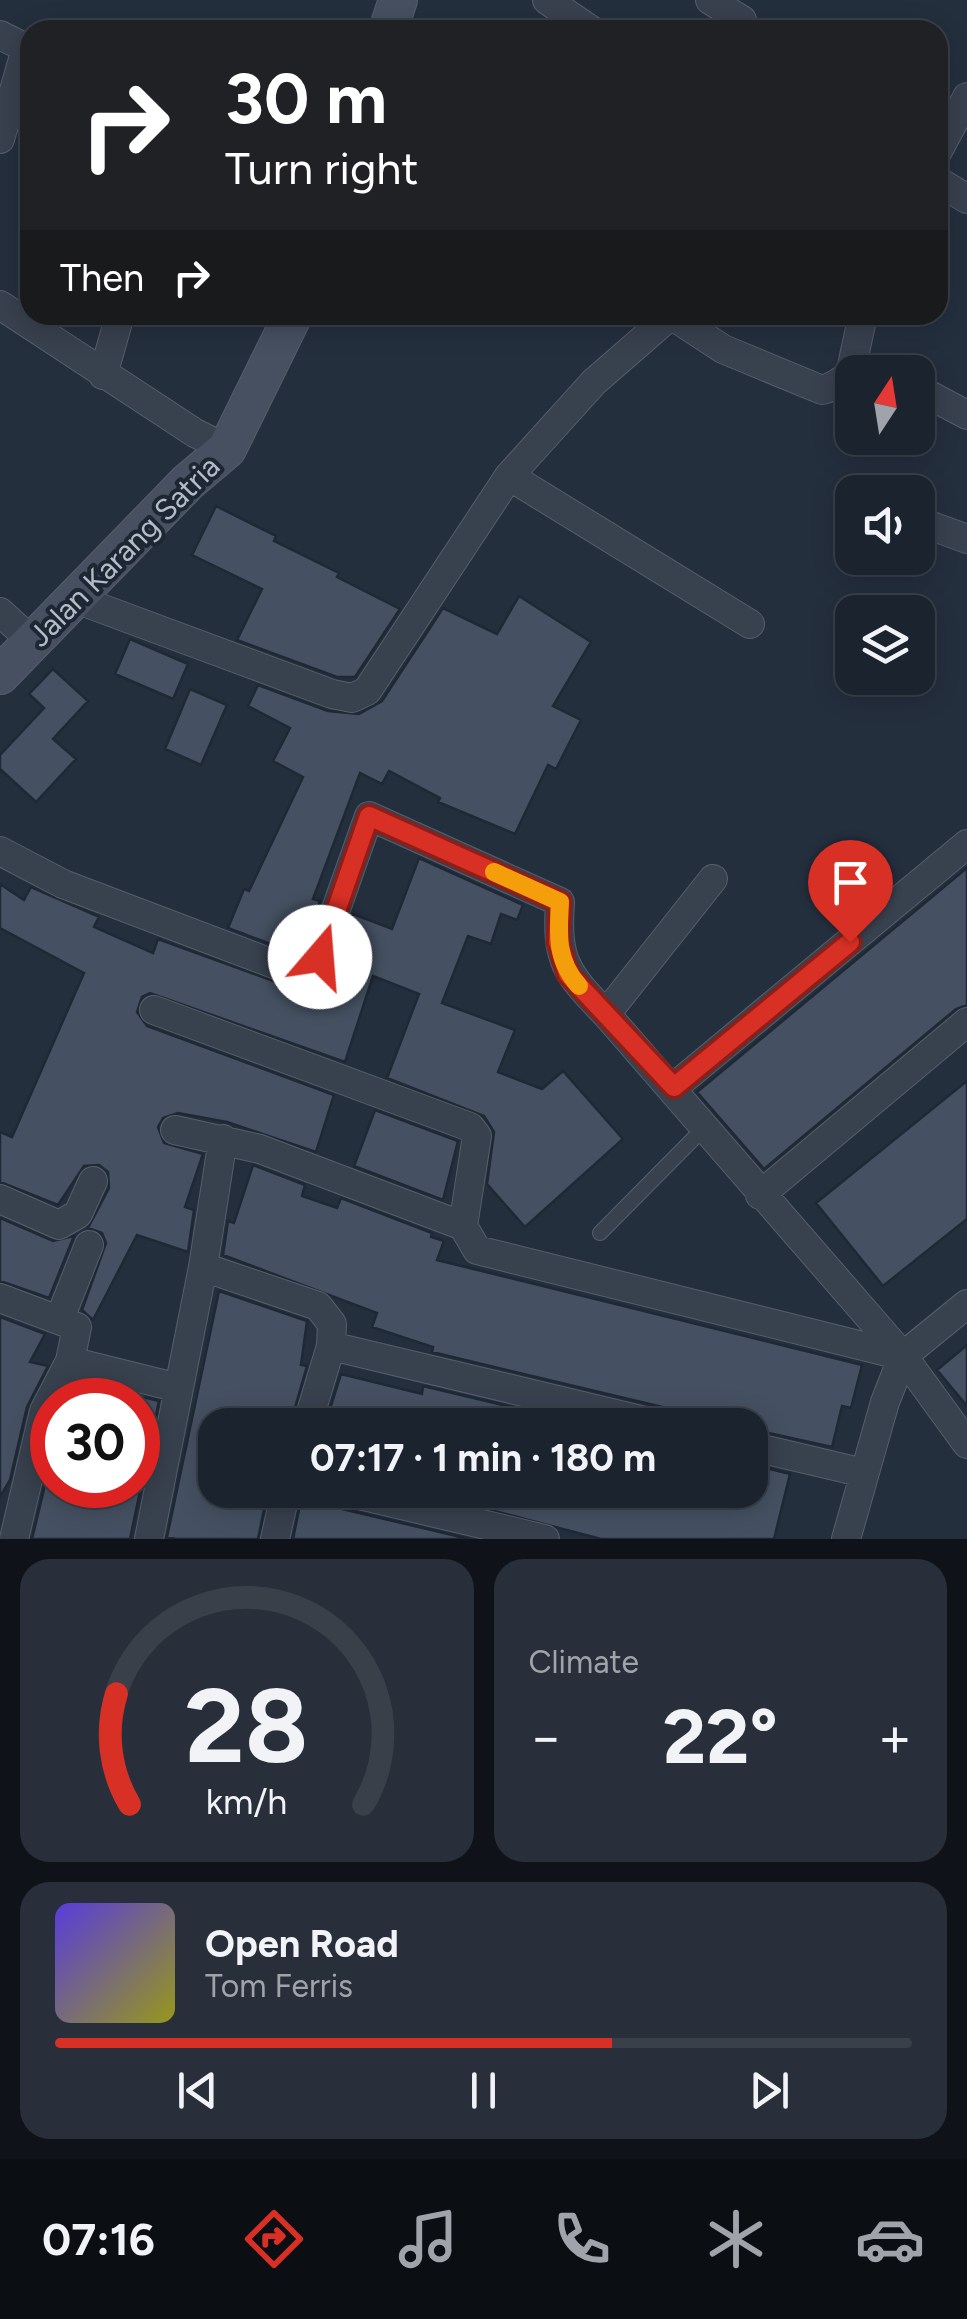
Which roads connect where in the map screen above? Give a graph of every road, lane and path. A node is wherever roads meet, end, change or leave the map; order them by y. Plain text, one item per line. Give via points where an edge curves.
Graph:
1 (548, 0) edge
2 (710, 0) edge
3 (577, 20) edge
4 (742, 20) dead end
5 (20, 74) edge
6 (967, 98) edge
7 (948, 133) edge
8 (0, 138) edge
9 (30, 325) edge
10 (117, 325) edge
11 (288, 325) edge
12 (660, 325) edge
13 (686, 325) edge
14 (861, 325) edge
15 (854, 355) edge
16 (104, 375) junction
17 (835, 386) edge
18 (935, 398) edge
19 (967, 414) edge
20 (227, 448) junction
21 (510, 476) junction
22 (935, 528) edge
23 (967, 540) edge
24 (76, 599) junction
25 (0, 612) edge
26 (750, 624) dead end
27 (33, 642) junction
28 (0, 675) edge
29 (967, 844) edge
30 (0, 851) edge
31 (712, 879) dead end
32 (154, 1010) dead end
33 (606, 1014) junction
34 (967, 1022) edge
35 (674, 1087) junction
36 (705, 1127) junction
37 (174, 1130) dead end
38 (223, 1139) junction
39 (94, 1182) dead end
40 (760, 1194) junction
41 (0, 1199) edge
42 (462, 1226) junction
43 (600, 1233) dead end
44 (89, 1245) dead end
45 (203, 1267) junction
46 (0, 1298) edge
47 (967, 1304) edge
48 (60, 1318) junction
49 (331, 1346) junction
50 (903, 1356) junction
51 (70, 1361) junction
52 (179, 1388) junction
53 (312, 1408) edge
54 (591, 1408) edge
55 (967, 1444) edge
56 (768, 1450) edge
57 (864, 1473) junction
58 (282, 1508) edge
59 (414, 1508) edge
60 (14, 1539) edge
61 (150, 1539) edge
62 (275, 1539) edge
63 (545, 1539) edge
64 (846, 1539) edge

1 - 3 street
2 - 4 street
5 - 8 street
6 - 7 street
9 - 16 street
10 - 16 street
11 - 20 street, Jalan Karang Satria
12 - 21 street via 594,382
13 - 17 street via 722,349 822,390
14 - 15 street
16 - 20 street
18 - 19 street
20 - 24 street, Jalan Karang Satria
21 - 24 street via 366,692 352,698
21 - 26 street
22 - 23 street
24 - 27 street, Jalan Karang Satria
25 - 27 street
27 - 28 street, Jalan Karang Satria
29 - 35 street
30 - 33 street via 62,884 308,977 369,816 560,902 558,942 568,974
31 - 33 street
32 - 42 street via 470,1127 478,1136
33 - 35 street
34 - 40 street
35 - 36 street
36 - 40 street
36 - 43 lane
37 - 38 street
38 - 42 street
38 - 45 street
39 - 41 street via 78,1214 59,1225
40 - 50 street
42 - 50 street via 469,1241 488,1254
44 - 48 street
45 - 49 street via 318,1306 332,1324
45 - 52 street
46 - 48 street
47 - 50 street
48 - 51 street via 77,1327
49 - 53 street
49 - 54 street
50 - 55 street
50 - 57 street
51 - 52 street
51 - 60 street via 44,1411
52 - 61 street
56 - 57 street
57 - 64 street
58 - 62 street
59 - 63 street

